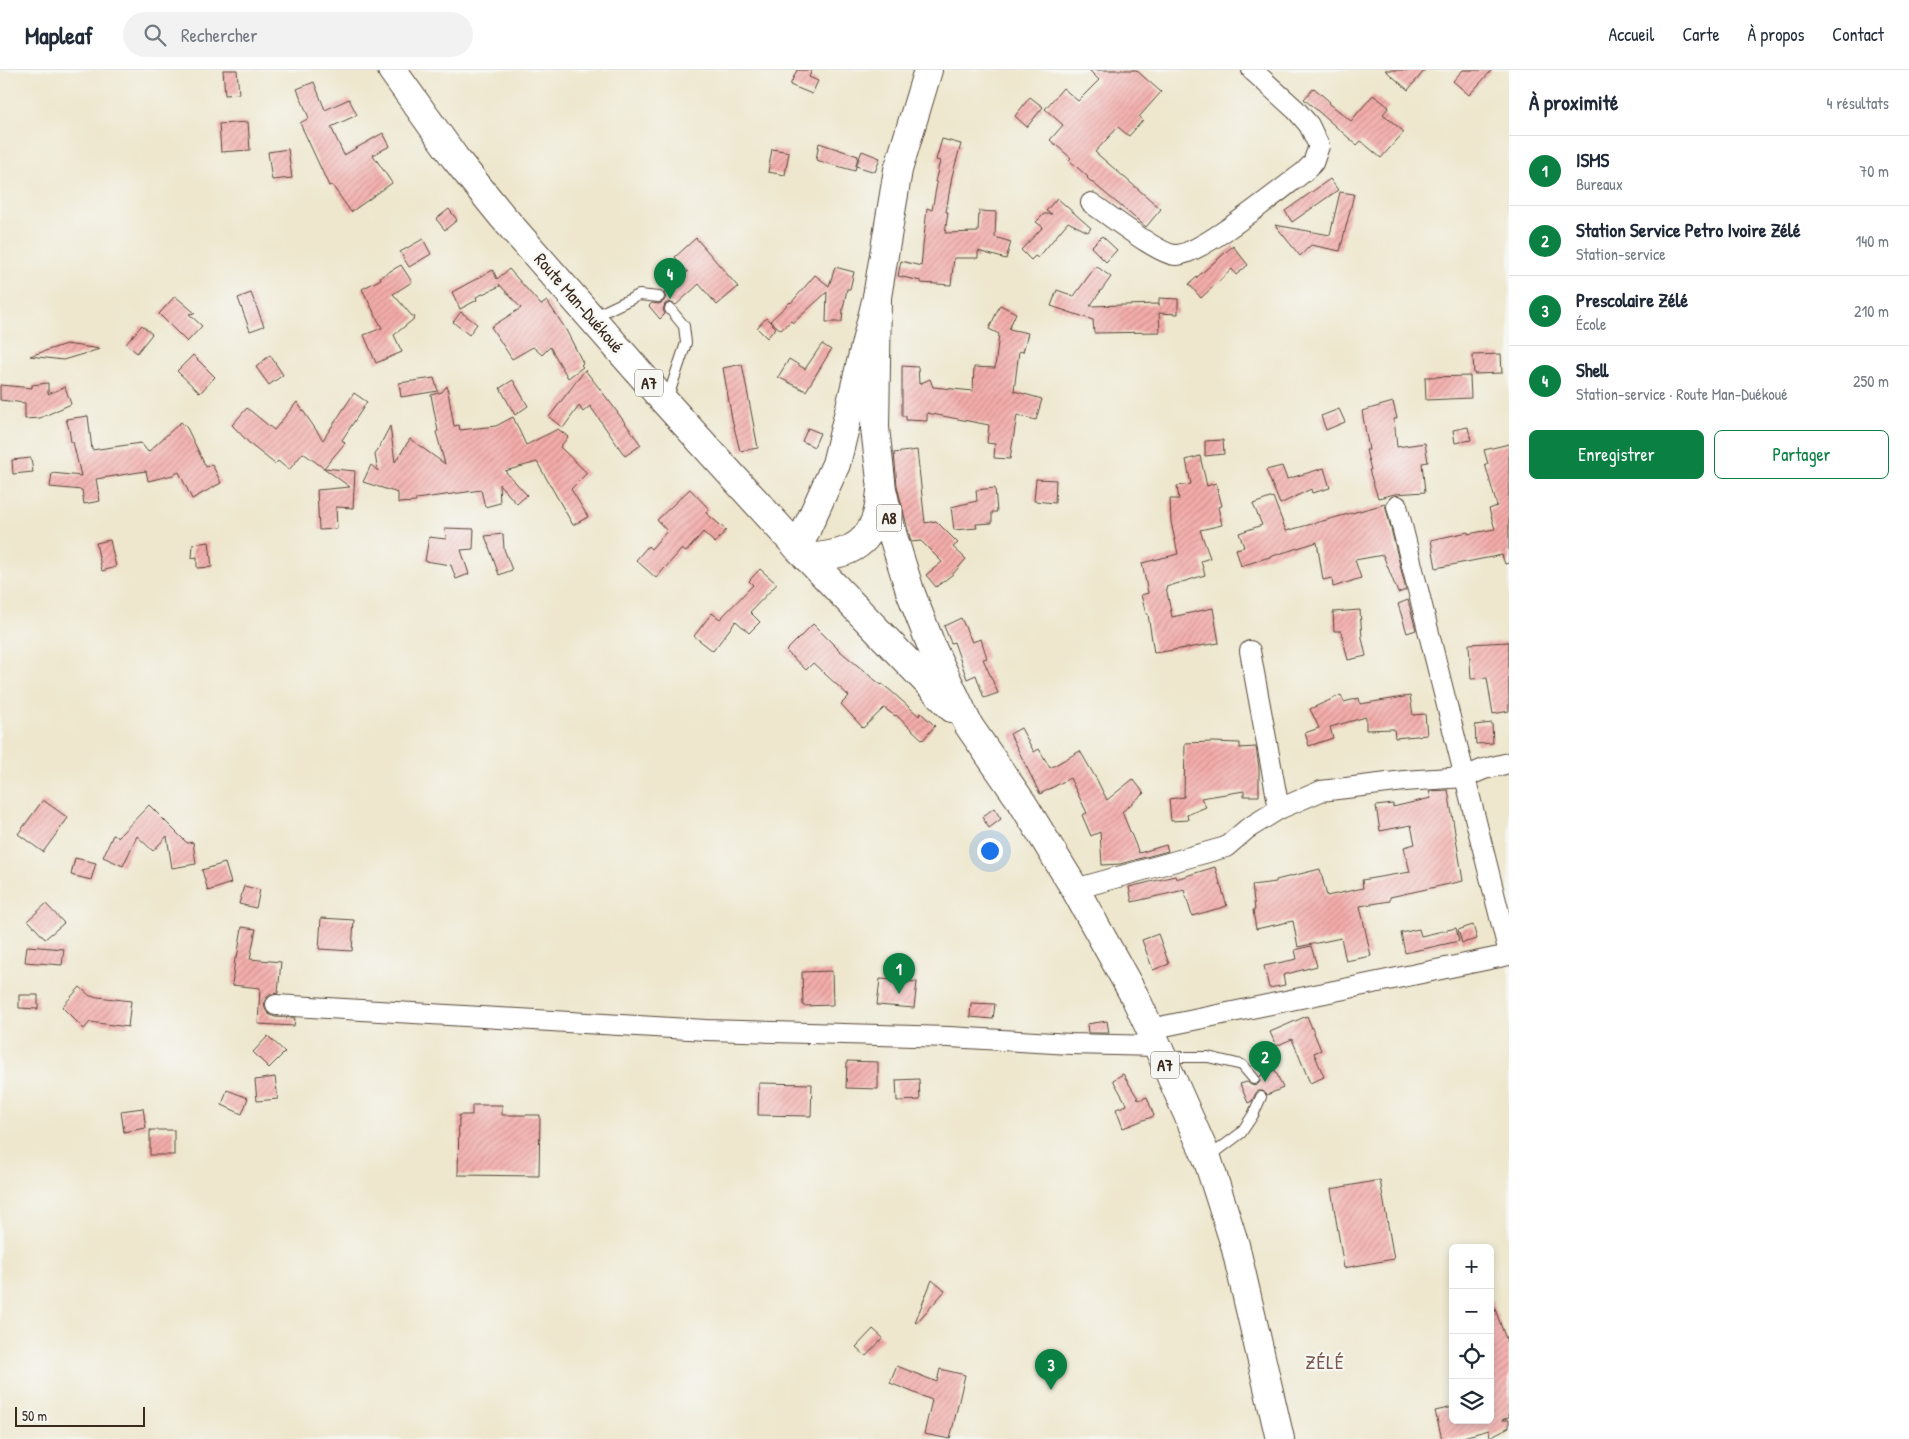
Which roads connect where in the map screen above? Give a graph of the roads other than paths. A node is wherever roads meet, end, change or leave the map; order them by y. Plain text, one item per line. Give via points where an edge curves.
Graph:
1 (392, 70) edge
2 (928, 70) edge
3 (1252, 70) edge
4 (1091, 203) dead end
5 (659, 297) dead end
6 (878, 297) junction
7 (670, 309) dead end
8 (593, 318) junction
9 (666, 403) junction
10 (882, 489) junction
11 (1397, 506) dead end
12 (803, 553) junction
13 (1250, 651) dead end
14 (969, 726) junction
15 (1509, 763) edge
16 (1465, 777) junction
17 (1280, 809) junction
18 (1075, 889) junction
19 (1509, 954) edge
20 (276, 1005) dead end
21 (1156, 1044) junction
22 (1254, 1079) dead end
23 (1261, 1097) dead end
24 (1206, 1158) junction
25 (1280, 1439) edge

1 - 8 main road, Route Man-Duékoué / A7 via 481,190
2 - 6 main road, A8 via 898,170
3 - 4 street via 1309,125 1319,146 1313,164 1304,172 1210,241 1176,255 1161,250
5 - 8 lane via 639,295
6 - 10 main road, A8 via 874,428
6 - 12 main road, A8 via 836,464
7 - 9 lane via 684,326 686,343
8 - 9 main road, Route Man-Duékoué / A7
9 - 12 main road, Route Man-Duékoué / A7
10 - 12 main road, A8 via 876,519 866,537 854,548 837,555
10 - 14 main road, A8 via 910,590 933,650
11 - 16 street
12 - 14 main road, A7
13 - 17 street
14 - 18 main road, A7 via 1023,804
15 - 16 street
16 - 17 street via 1321,791
16 - 19 street
17 - 18 street via 1247,829 1226,847
18 - 21 main road, A7 via 1135,997
19 - 21 street
20 - 21 street via 706,1030 1071,1044
21 - 22 lane via 1242,1065
21 - 24 main road, A7
23 - 24 lane via 1241,1134
24 - 25 main road, A7 via 1235,1245

